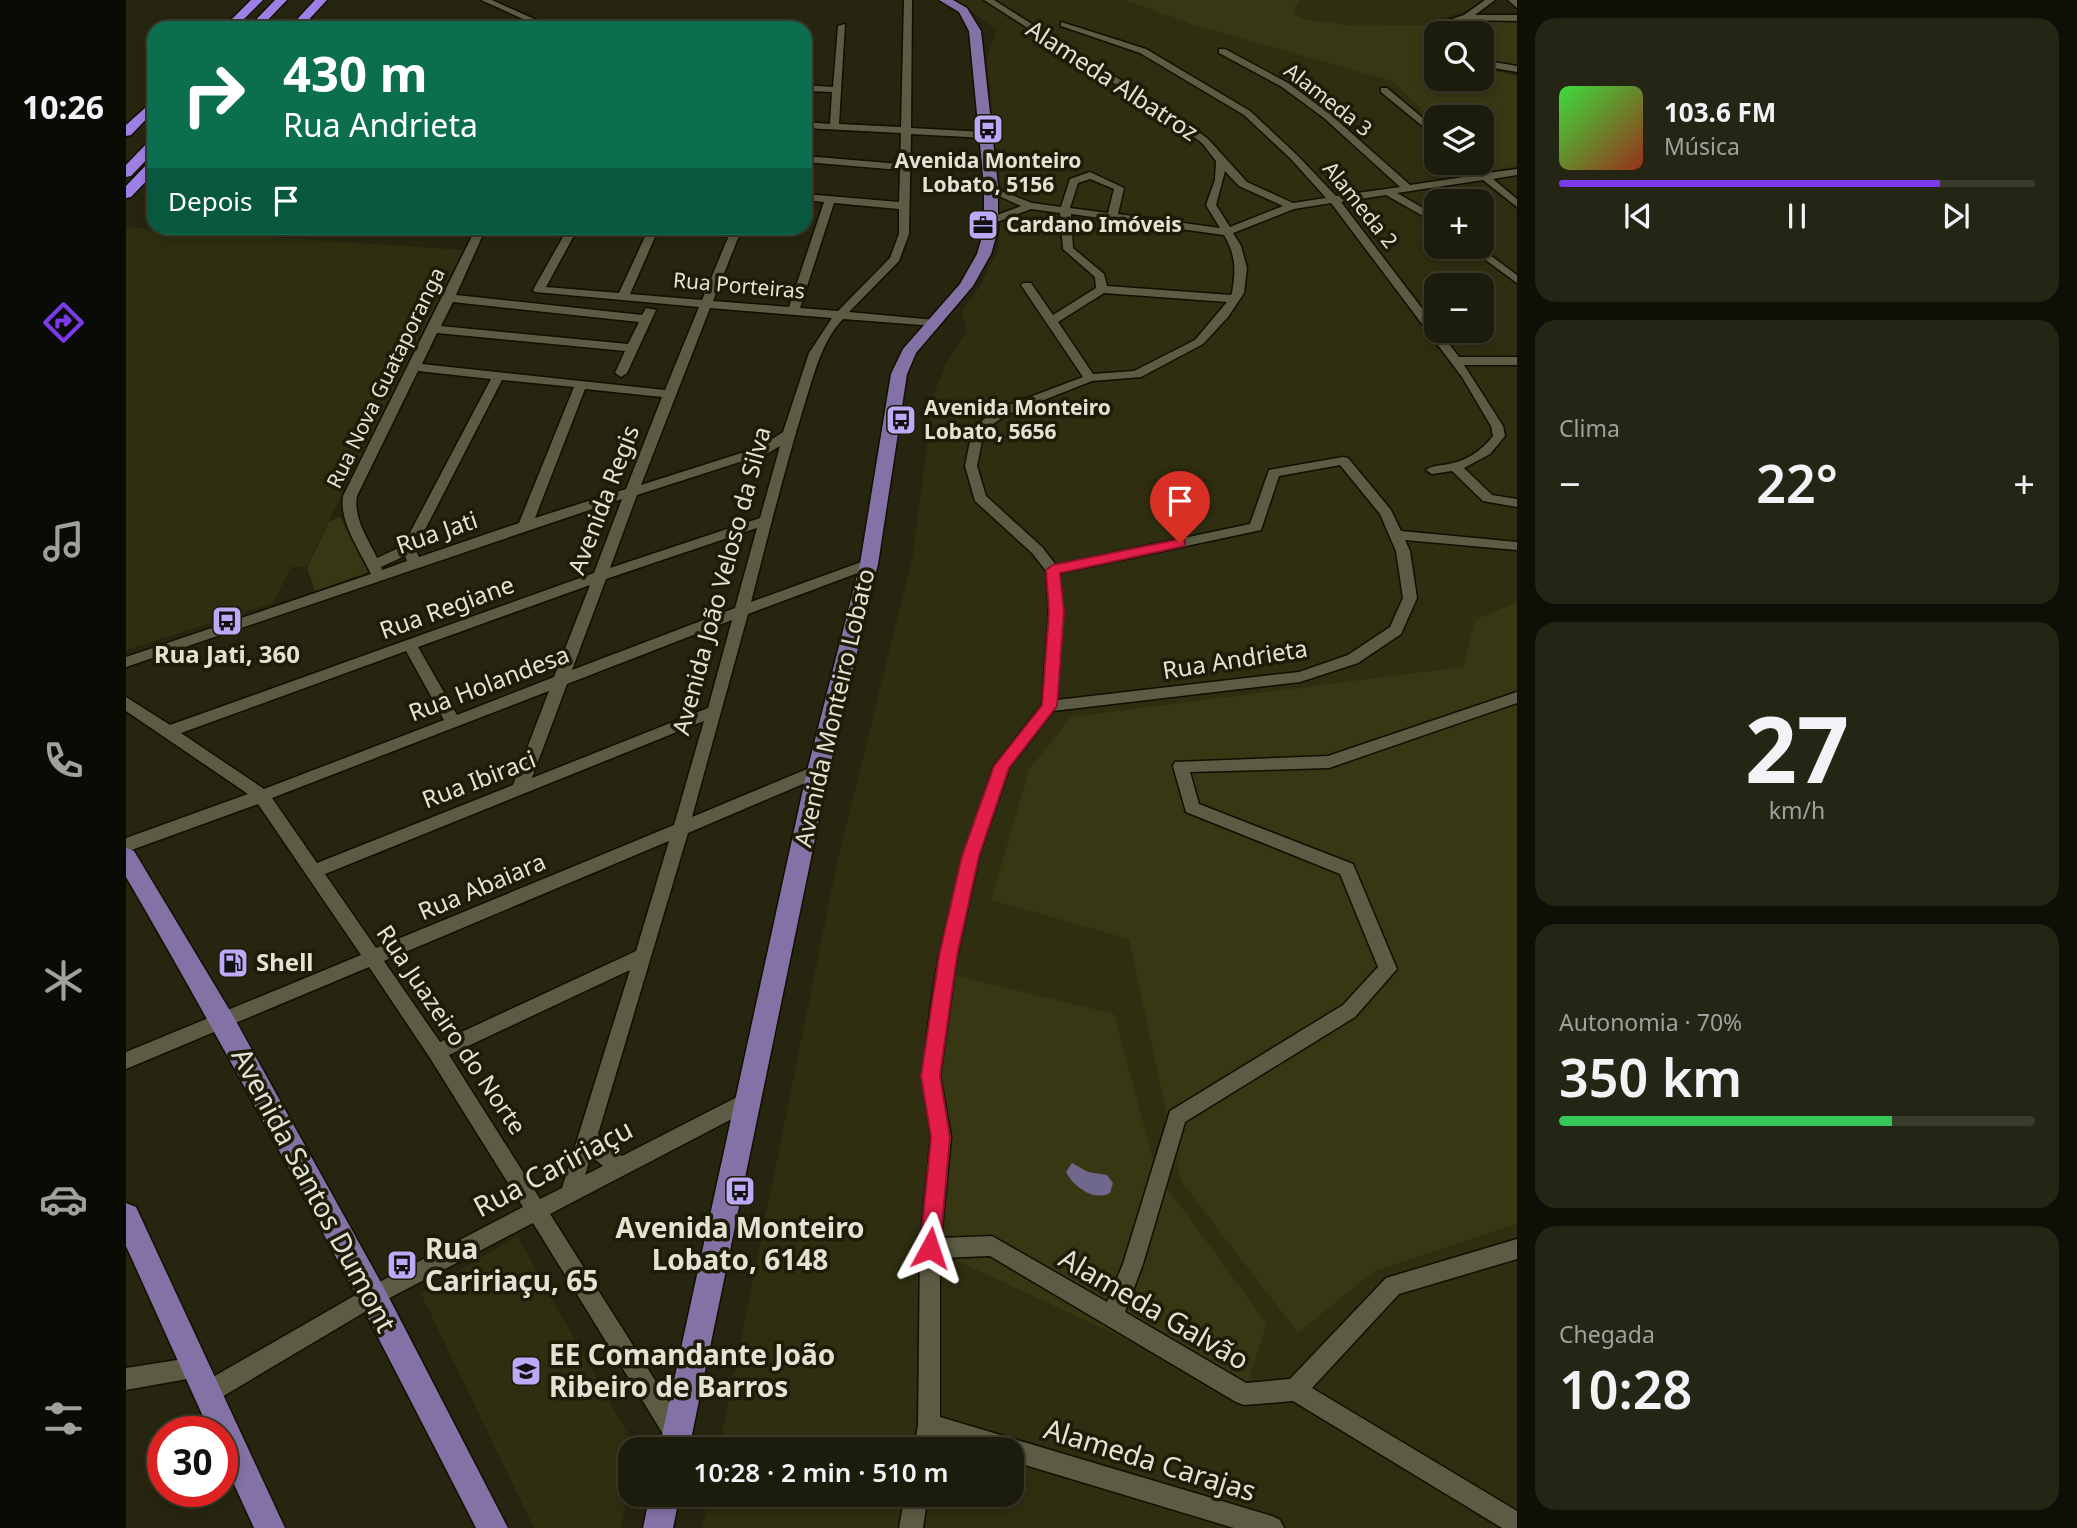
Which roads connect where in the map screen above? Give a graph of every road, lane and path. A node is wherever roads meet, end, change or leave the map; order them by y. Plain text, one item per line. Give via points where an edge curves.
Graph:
1 (257, 0) edge
2 (281, 0) edge
3 (293, 0) edge
4 (309, 0) edge
5 (321, 0) edge
6 (485, 0) edge
7 (908, 0) edge
8 (945, 0) edge
9 (988, 0) edge
10 (1491, 0) edge
11 (1512, 0) edge
12 (249, 5) edge
13 (1517, 5) edge
14 (1464, 18) junction
15 (1517, 18) edge
16 (235, 21) edge
17 (261, 21) edge
18 (273, 21) edge
19 (290, 21) edge
20 (302, 21) edge
21 (534, 21) edge
22 (1455, 21) edge
23 (1064, 24) dead end
24 (842, 26) dead end
25 (1222, 51) dead end
26 (1494, 65) edge
27 (1517, 69) edge
28 (812, 88) edge
29 (837, 90) junction
30 (1384, 90) dead end
31 (147, 111) edge
32 (1424, 124) edge
33 (812, 125) edge
34 (834, 127) junction
35 (126, 132) edge
36 (906, 132) junction
37 (985, 135) junction
38 (147, 138) edge
39 (147, 151) edge
40 (126, 160) edge
41 (812, 160) edge
42 (1221, 162) junction
43 (904, 167) junction
44 (147, 172) edge
45 (1517, 172) edge
46 (126, 173) edge
47 (1483, 175) edge
48 (1485, 177) junction
49 (1406, 187) junction
50 (991, 190) junction
51 (1385, 190) junction
52 (126, 194) edge
53 (812, 198) edge
54 (830, 199) junction
55 (1334, 200) junction
56 (1517, 204) edge
57 (904, 206) junction
58 (1030, 206) junction
59 (1293, 206) junction
60 (1065, 209) junction
61 (1424, 214) edge
62 (1112, 218) junction
63 (993, 220) junction
64 (1227, 232) junction
65 (478, 235) edge
66 (569, 235) edge
67 (651, 235) edge
68 (734, 235) edge
69 (1489, 259) edge
70 (1517, 280) edge
71 (1027, 285) dead end
72 (1102, 289) junction
73 (624, 295) junction
74 (449, 298) junction
75 (655, 298) junction
76 (1234, 299) junction
77 (708, 303) junction
78 (794, 310) junction
79 (839, 315) junction
80 (646, 319) junction
81 (1052, 321) junction
82 (935, 323) junction
83 (433, 329) junction
84 (632, 348) junction
85 (1517, 360) edge
86 (1456, 361) junction
87 (415, 367) junction
88 (621, 373) dead end
89 (498, 376) junction
90 (1090, 378) junction
91 (581, 384) junction
92 (669, 394) junction
93 (789, 434) junction
94 (764, 450) junction
95 (784, 453) junction
96 (1456, 468) junction
97 (1432, 470) dead end
98 (633, 491) junction
99 (1517, 503) edge
100 (525, 526) junction
101 (765, 527) junction
102 (1396, 535) junction
103 (1517, 546) edge
104 (365, 548) junction
105 (402, 551) junction
106 (869, 564) junction
107 (416, 565) junction
108 (1053, 570) junction
109 (376, 571) junction
110 (598, 577) junction
111 (750, 585) junction
112 (784, 594) junction
113 (743, 608) junction
114 (703, 625) junction
115 (735, 639) junction
116 (410, 645) junction
117 (126, 662) edge
118 (560, 682) junction
119 (1517, 697) edge
120 (126, 703) edge
121 (1049, 706) junction
122 (715, 711) junction
123 (453, 722) junction
124 (167, 732) junction
125 (662, 733) junction
126 (707, 738) junction
127 (818, 771) junction
128 (519, 790) junction
129 (261, 795) junction
130 (680, 829) junction
131 (126, 845) edge
132 (643, 845) junction
133 (672, 854) junction
134 (126, 858) edge
135 (315, 871) junction
136 (642, 957) junction
137 (372, 960) junction
138 (598, 977) junction
139 (633, 987) junction
140 (223, 1022) junction
141 (436, 1052) junction
142 (126, 1061) edge
143 (746, 1102) junction
144 (588, 1135) junction
145 (620, 1166) junction
146 (570, 1192) junction
147 (538, 1210) junction
148 (129, 1229) edge
149 (930, 1248) junction
150 (1517, 1249) edge
151 (373, 1296) junction
152 (1112, 1317) junction
153 (126, 1379) edge
154 (201, 1380) junction
155 (1295, 1390) junction
156 (929, 1425) junction
157 (672, 1437) edge
158 (676, 1437) edge
159 (927, 1437) edge
160 (970, 1437) edge
161 (1024, 1453) edge
162 (662, 1507) edge
163 (915, 1507) edge
164 (1517, 1524) edge
165 (270, 1528) edge
166 (493, 1528) edge
167 (658, 1528) edge
168 (911, 1528) edge
169 (1272, 1528) edge

1 - 12 highway
2 - 17 highway
3 - 18 highway
4 - 19 highway
5 - 20 highway
6 - 21 street
7 - 36 street, Avenida João Veloso da Silva
8 - 37 main road, Avenida Monteiro Lobato via 968,15 975,32
9 - 42 street, Alameda Albatroz via 1173,117 1205,141
10 - 14 street
11 - 13 street
12 - 16 highway
14 - 15 street
14 - 22 street
23 - 55 street, Alameda 2 via 1143,51 1247,113
24 - 29 street
25 - 49 street, Alameda 3 via 1285,85 1327,116
26 - 27 street
28 - 29 street
29 - 34 street
30 - 32 street
31 - 35 highway
33 - 34 street
34 - 36 street
36 - 37 street
36 - 43 street, Avenida João Veloso da Silva
37 - 50 main road, Avenida Monteiro Lobato
38 - 40 highway
39 - 46 highway
41 - 43 street
42 - 59 street via 1242,184
42 - 64 street, Alameda Albatroz via 1211,205
43 - 57 street, Avenida João Veloso da Silva
44 - 52 highway
45 - 48 street
47 - 48 street
48 - 49 street
48 - 56 street
49 - 51 street
50 - 58 street
50 - 63 main road, Avenida Monteiro Lobato
51 - 55 street
51 - 61 street
53 - 54 street
54 - 57 street
54 - 78 street
55 - 59 street
55 - 86 street, Alameda 2
57 - 79 street, Avenida João Veloso da Silva via 904,234 895,259
58 - 60 street
58 - 63 street
59 - 64 street
60 - 62 street
60 - 62 street via 1074,181 1090,175 1119,188
60 - 72 street via 1068,249 1100,276
62 - 64 street
63 - 82 main road, Avenida Monteiro Lobato via 978,267
64 - 76 street, Alameda Albatroz via 1242,268
65 - 74 street, Rua Nova Guataporanga
66 - 73 street, Rua Porteiras via 539,290
67 - 73 street
68 - 77 street, Avenida Regis
69 - 70 street
71 - 81 street
72 - 76 street
72 - 81 street
73 - 75 street, Rua Porteiras
74 - 80 street
74 - 83 street, Rua Nova Guataporanga
75 - 77 street, Rua Porteiras
75 - 80 street
76 - 90 street, Alameda Albatroz via 1199,342 1137,374
77 - 78 street, Rua Porteiras
77 - 92 street, Avenida Regis
78 - 79 street, Rua Porteiras
79 - 82 street, Rua Porteiras
79 - 93 street, Avenida João Veloso da Silva via 814,353
80 - 84 street
81 - 90 street
82 - 106 main road, Avenida Monteiro Lobato via 908,352 899,374
83 - 84 street
83 - 87 street, Rua Nova Guataporanga
84 - 88 street
85 - 86 street
86 - 96 street, Alameda 2 via 1499,436 1474,460
87 - 89 street
87 - 104 street, Rua Nova Guataporanga via 350,496 351,517
89 - 91 street
89 - 105 street
90 - 108 street, Alameda Albatroz via 1002,412 984,425 971,466 980,498
91 - 92 street
91 - 100 street
92 - 98 street, Avenida Regis
93 - 94 street, Rua Jati
93 - 95 street, Avenida João Veloso da Silva
94 - 95 street, Rua Jati
94 - 98 street, Rua Jati
95 - 101 street, Avenida João Veloso da Silva
96 - 97 street, Alameda 2
96 - 99 street via 1488,498
98 - 100 street, Rua Jati
98 - 110 street, Avenida Regis
100 - 107 street, Rua Jati
101 - 110 street, Rua Regiane via 743,528
101 - 111 street, Avenida João Veloso da Silva
102 - 103 street
102 - 108 street, Rua Andrieta via 1386,513 1343,461 1274,473 1256,527
102 - 121 street, Rua Andrieta via 1410,598 1396,630 1353,659 1300,677
104 - 105 street via 380,554
104 - 109 street, Rua Nova Guataporanga
105 - 107 street
105 - 109 street
106 - 112 street, Rua Holandesa
106 - 127 main road, Avenida Monteiro Lobato
107 - 109 street, Rua Jati
108 - 121 street via 1056,612
109 - 117 street, Rua Jati
110 - 116 street, Rua Regiane
110 - 118 street, Avenida Regis
111 - 112 street
111 - 113 street, Avenida João Veloso da Silva
112 - 113 street, Rua Holandesa
113 - 114 street, Rua Holandesa
113 - 115 street, Avenida João Veloso da Silva
114 - 115 street
114 - 118 street, Rua Holandesa
115 - 122 street, Avenida João Veloso da Silva
116 - 123 street
116 - 124 street, Rua Regiane
118 - 123 street, Rua Holandesa
118 - 128 street, Avenida Regis
119 - 152 street via 1329,762 1181,766 1192,808 1347,869 1388,969 1349,1011 1177,1117 1133,1264
120 - 124 street, Rua Juazeiro do Norte
121 - 149 street via 1002,766 971,856 948,956 931,1076 941,1137
122 - 125 street, Rua Ibiraci
122 - 126 street, Avenida João Veloso da Silva
123 - 129 street, Rua Holandesa
124 - 129 street, Rua Juazeiro do Norte
125 - 126 street, Rua Ibiraci via 692,732
125 - 128 street, Rua Ibiraci
126 - 130 street, Avenida João Veloso da Silva
127 - 130 street, Rua Abaiara
127 - 143 main road, Avenida Monteiro Lobato
128 - 135 street, Rua Ibiraci
129 - 131 street, Rua Holandesa
129 - 135 street, Rua Juazeiro do Norte
130 - 132 street, Rua Abaiara
130 - 133 street, Avenida João Veloso da Silva
132 - 133 street
132 - 137 street, Rua Abaiara
133 - 136 street, Avenida João Veloso da Silva
134 - 140 main road, Avenida Santos Dumont
135 - 137 street, Rua Juazeiro do Norte
136 - 138 street
136 - 139 street, Avenida João Veloso da Silva
137 - 140 street, Rua Abaiara
137 - 141 street, Rua Juazeiro do Norte
138 - 139 street via 619,978
138 - 141 street
139 - 144 street, Avenida João Veloso da Silva
140 - 142 street, Rua Abaiara
140 - 151 main road, Avenida Santos Dumont
141 - 147 street, Rua Juazeiro do Norte
143 - 145 street, Rua Caririaçu
143 - 158 main road, Avenida Monteiro Lobato
144 - 145 street via 602,1155
144 - 146 street, Avenida João Veloso da Silva
145 - 146 street, Rua Caririaçu
146 - 147 street, Rua Caririaçu
147 - 151 street, Rua Caririaçu
147 - 157 street, Rua Juazeiro do Norte
148 - 154 main road
149 - 152 street, Alameda Galvão via 992,1246
149 - 156 street
150 - 155 street via 1393,1285
151 - 154 street, Rua Caririaçu
151 - 166 main road, Avenida Santos Dumont
152 - 155 street, Alameda Galvão via 1244,1394
153 - 154 street
154 - 165 main road
155 - 164 street
156 - 159 street
156 - 160 street, Alameda Carajas
161 - 169 street, Alameda Carajas
162 - 167 main road
163 - 168 street

